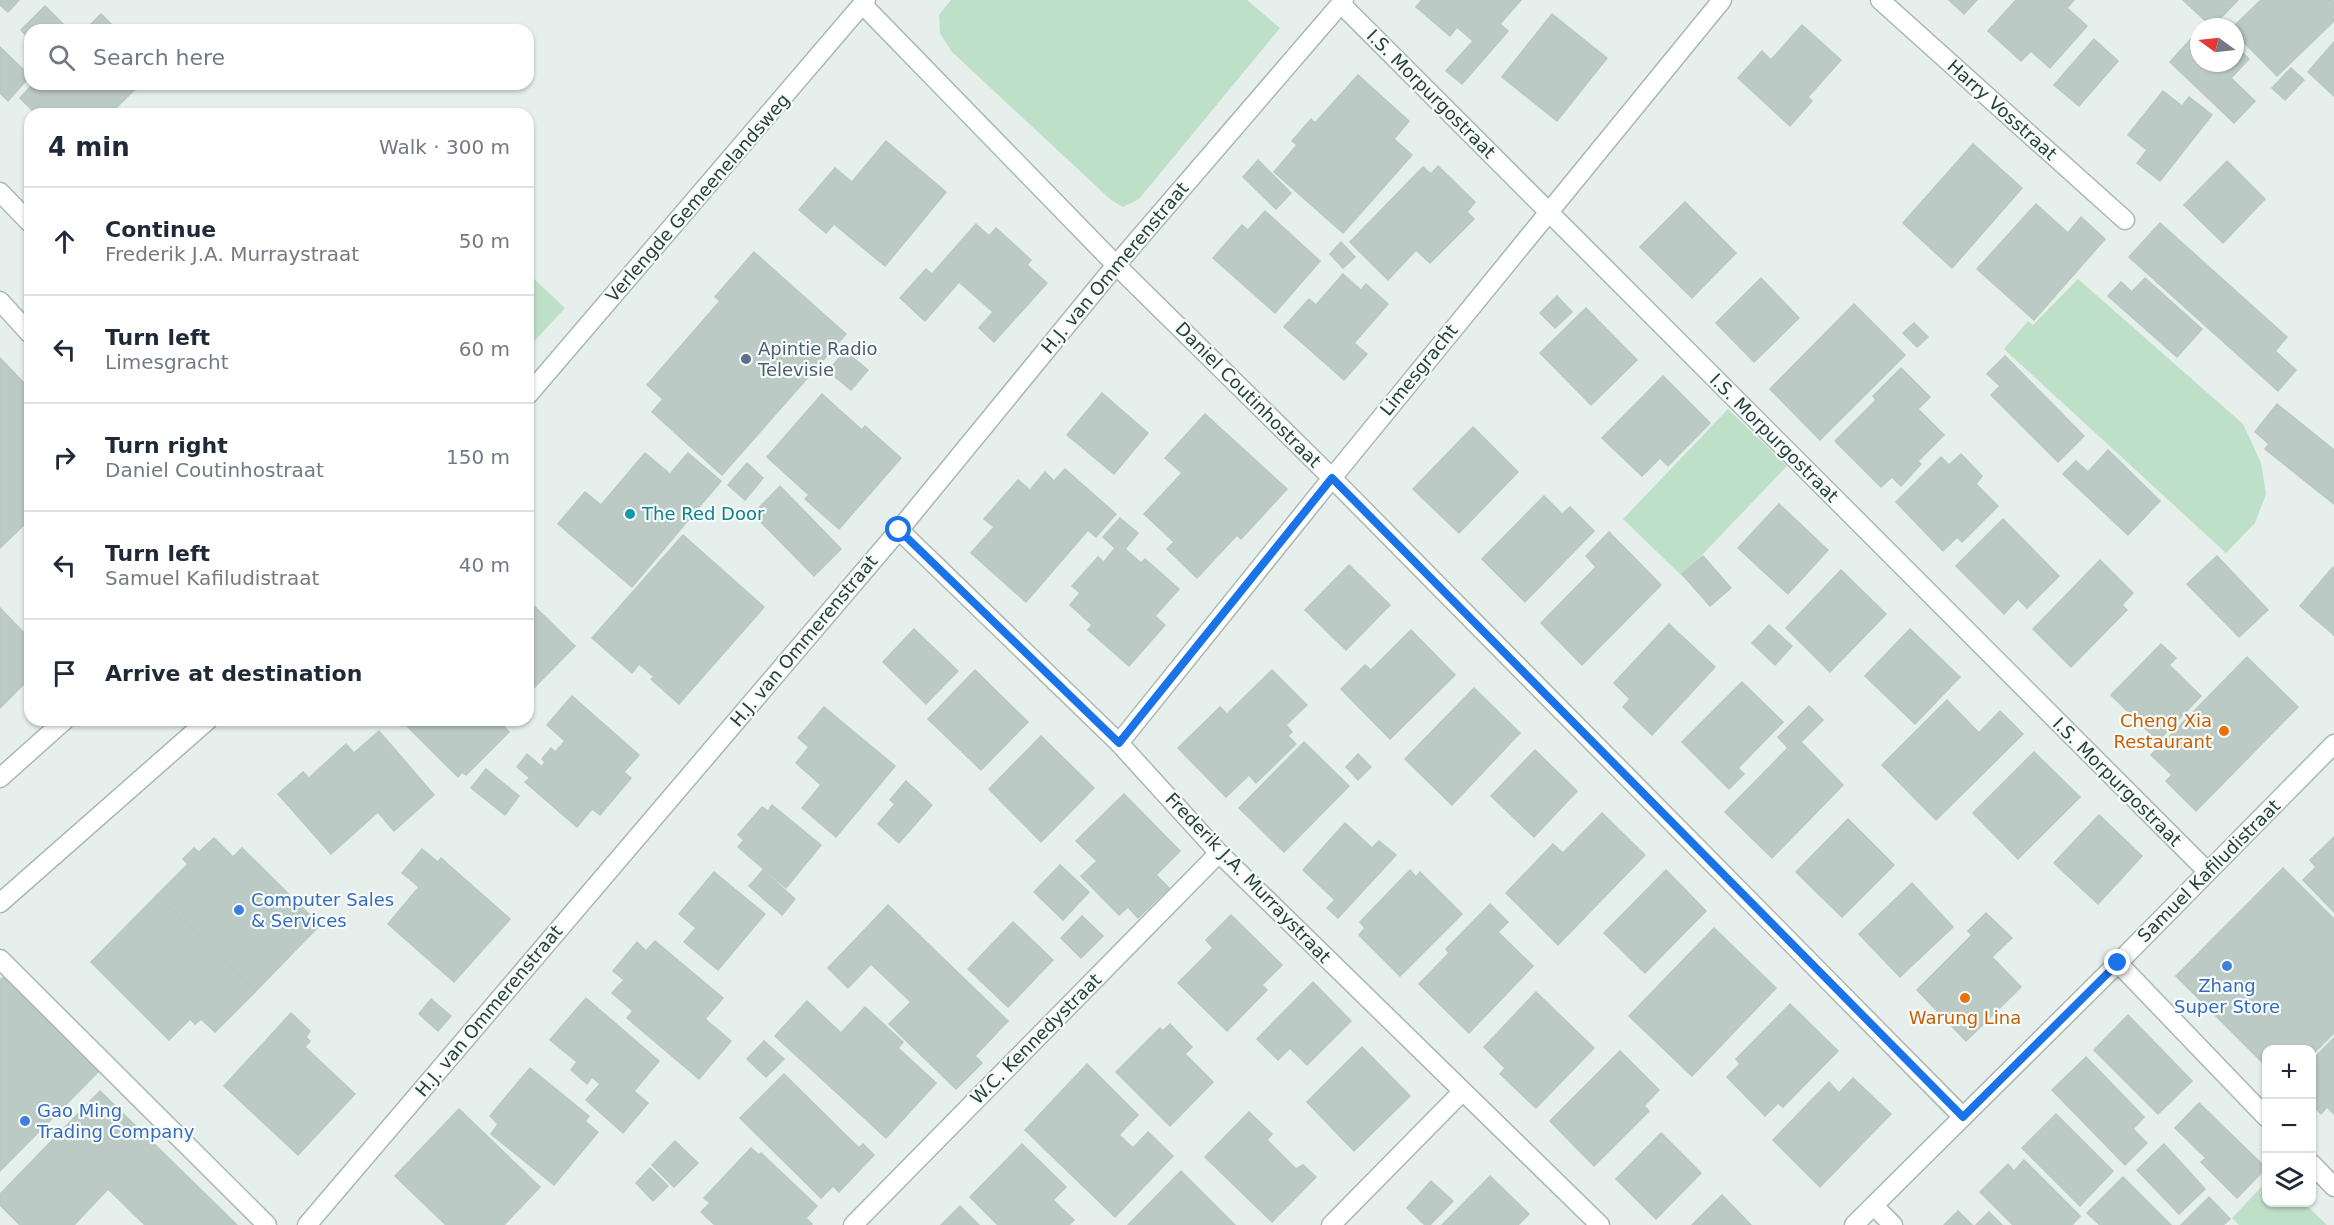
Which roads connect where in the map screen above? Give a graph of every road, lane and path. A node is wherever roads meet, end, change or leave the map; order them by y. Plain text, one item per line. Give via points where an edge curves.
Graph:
1 (1722, 0) edge
2 (1880, 0) edge
3 (1343, 2) edge
4 (865, 3) edge
5 (0, 192) edge
6 (1548, 212) junction
7 (24, 217) edge
8 (2125, 220) dead end
9 (1116, 265) junction
10 (0, 301) edge
11 (24, 327) edge
12 (534, 388) edge
13 (1332, 478) junction
14 (899, 530) junction
15 (58, 726) edge
16 (201, 726) edge
17 (1119, 743) junction
18 (2334, 744) edge
19 (0, 778) edge
20 (1219, 853) junction
21 (2207, 871) junction
22 (0, 903) edge
23 (0, 959) edge
24 (2118, 963) junction
25 (1462, 1092) junction
26 (2262, 1113) edge
27 (1963, 1117) junction
28 (2316, 1168) edge
29 (2334, 1187) edge
30 (1874, 1206) junction
31 (267, 1225) edge
32 (307, 1225) edge
33 (853, 1225) edge
34 (1331, 1225) edge
35 (1600, 1225) edge
36 (1854, 1225) edge
37 (1893, 1225) edge

1 - 6 street, Limesgracht
2 - 8 street, Harry Vosstraat
3 - 6 street, I.S. Morpurgostraat
3 - 9 street, H.J. van Ommerenstraat
4 - 9 street, Daniel Coutinhostraat
4 - 12 street, Verlengde Gemeenelandsweg
5 - 7 street
6 - 13 street, Limesgracht
6 - 21 street, I.S. Morpurgostraat
9 - 13 street, Daniel Coutinhostraat
9 - 14 street, H.J. van Ommerenstraat
10 - 11 street
13 - 17 street, Limesgracht
13 - 27 street, Daniel Coutinhostraat
14 - 17 street, Frederik J.A. Murraystraat
14 - 32 street, H.J. van Ommerenstraat
15 - 19 street
16 - 22 street
17 - 20 street, Frederik J.A. Murraystraat
18 - 21 street, Samuel Kafiludistraat
20 - 25 street, Frederik J.A. Murraystraat
20 - 33 street, W.C. Kennedystraat
21 - 24 street, Samuel Kafiludistraat
23 - 31 street
24 - 26 street
24 - 27 street, Samuel Kafiludistraat
25 - 34 street
25 - 35 street, Frederik J.A. Murraystraat
27 - 30 street, Samuel Kafiludistraat
28 - 29 street
30 - 36 street, Samuel Kafiludistraat
30 - 37 street

